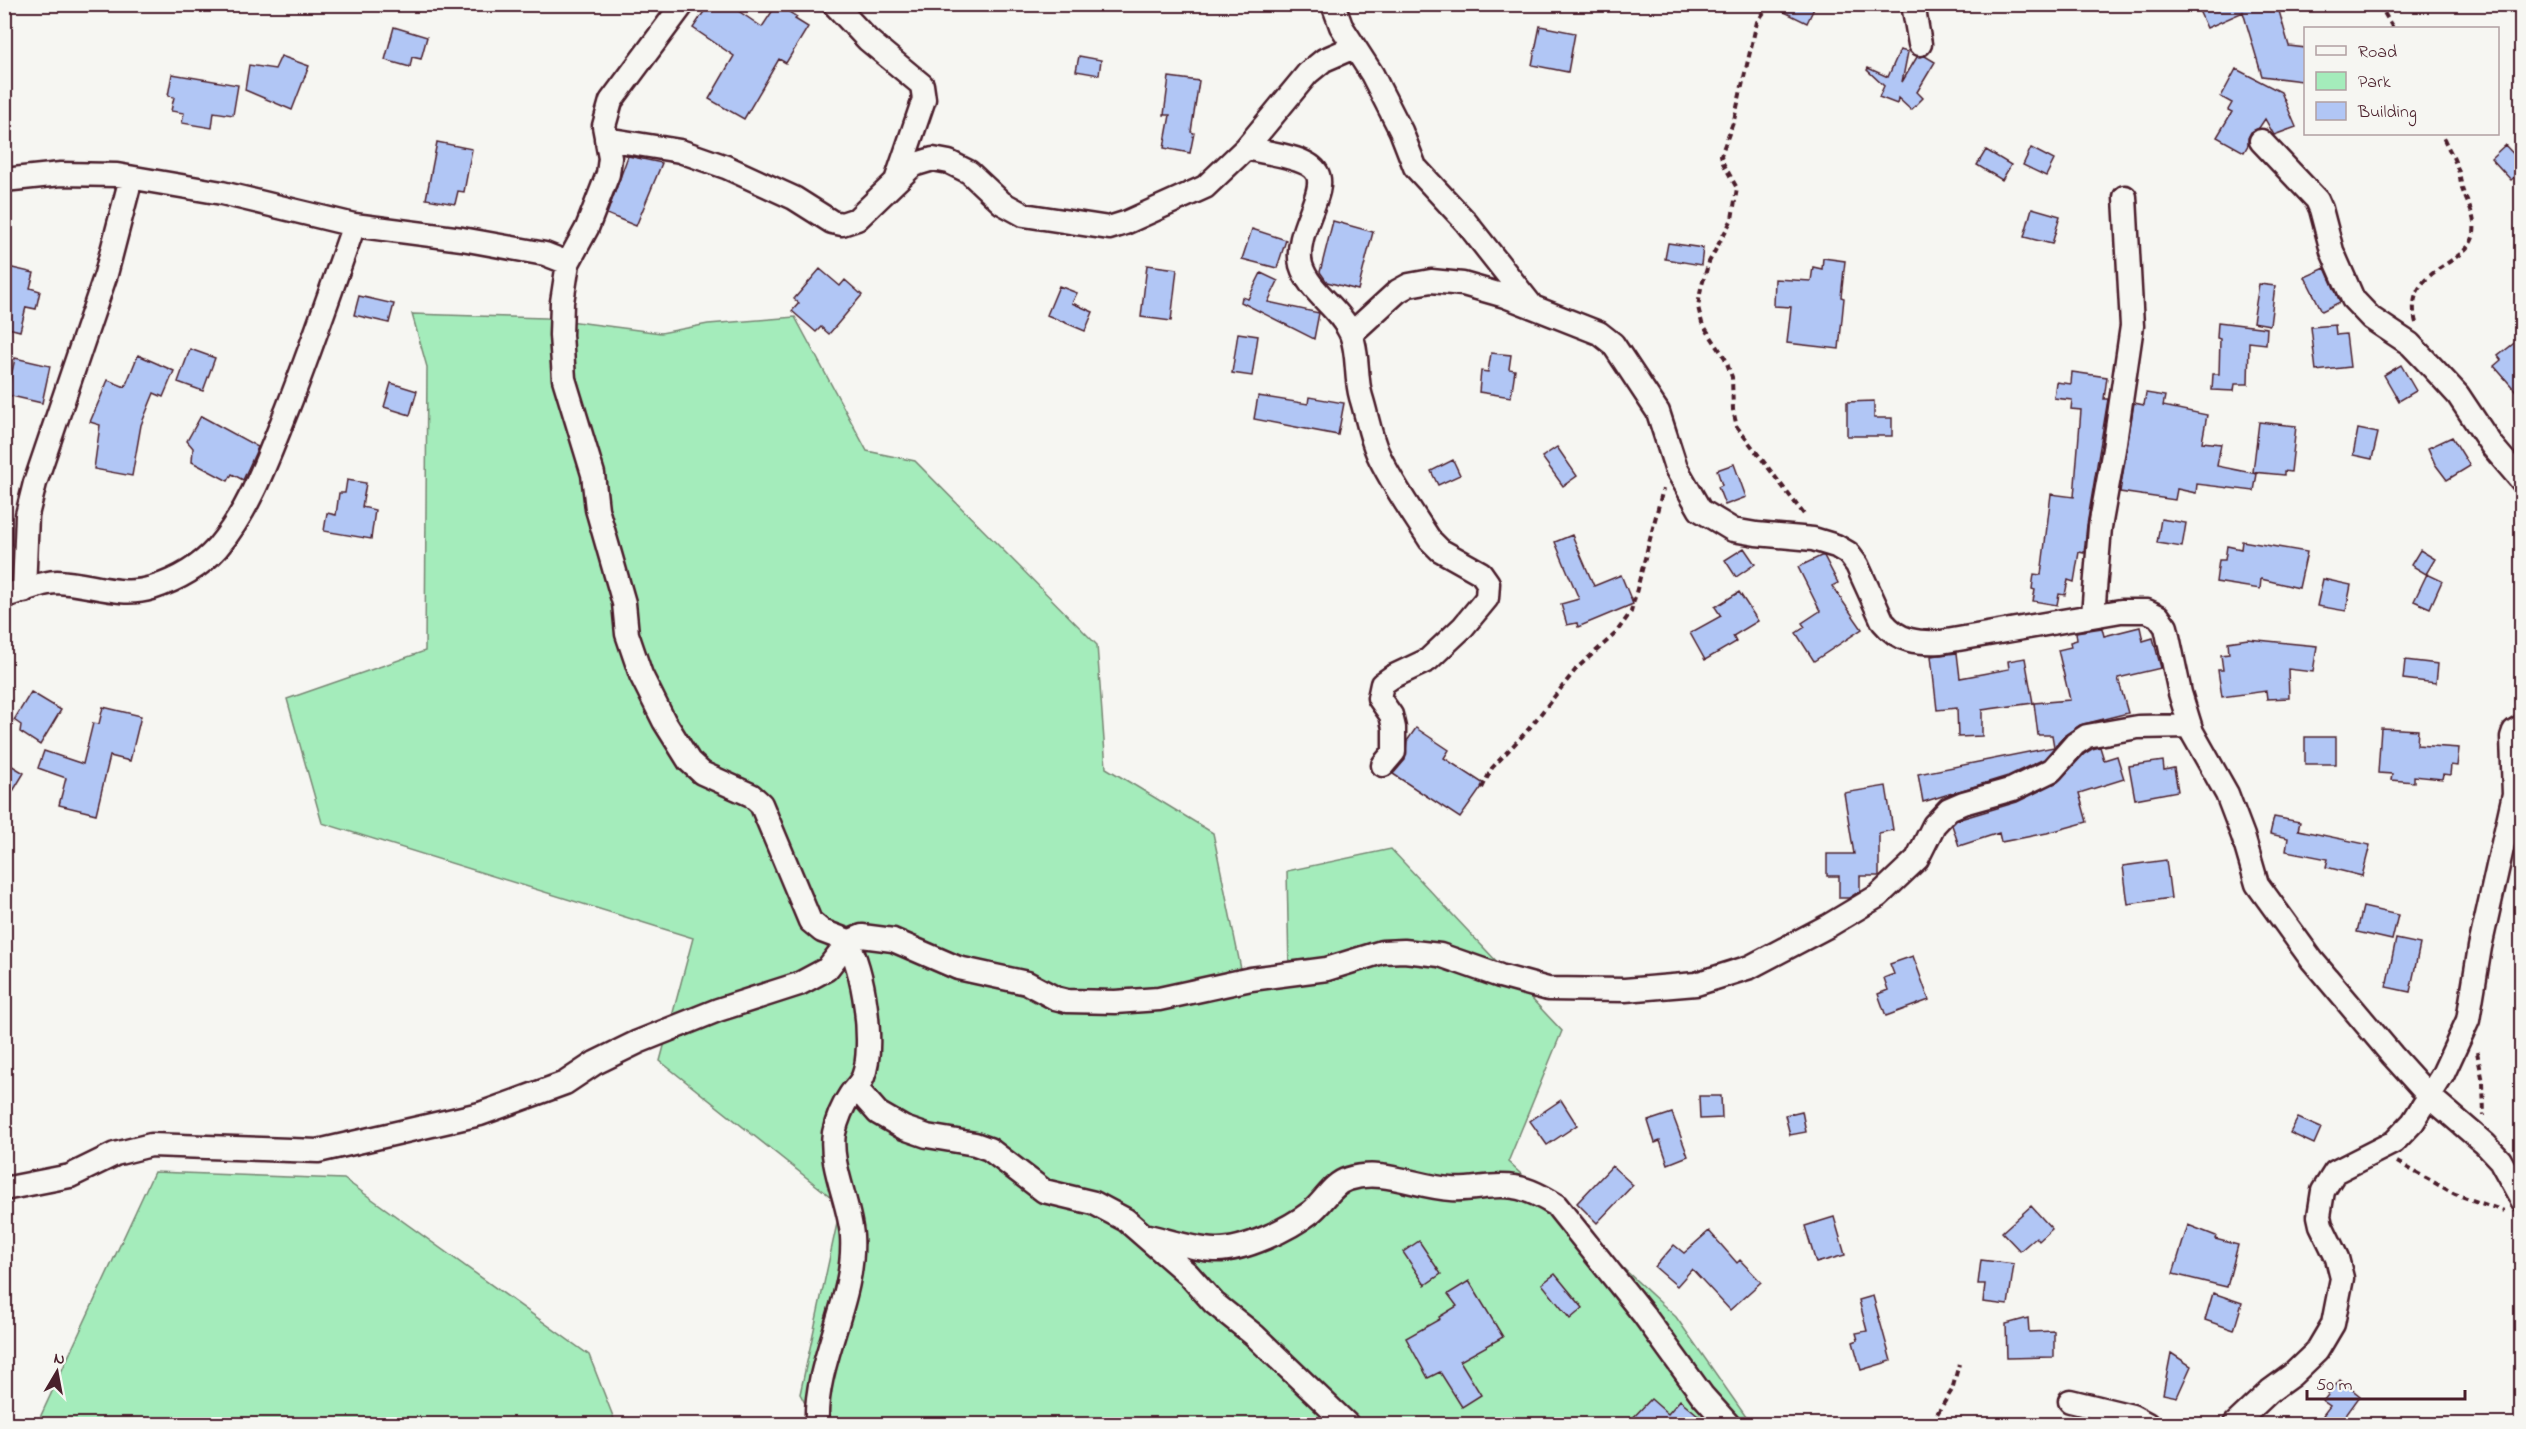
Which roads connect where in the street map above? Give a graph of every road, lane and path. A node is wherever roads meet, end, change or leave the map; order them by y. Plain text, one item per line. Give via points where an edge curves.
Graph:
1 (683, 4) edge
2 (834, 4) edge
3 (1333, 4) edge
4 (1770, 4) edge
5 (1913, 4) edge
6 (2379, 4) edge
7 (2392, 27) edge
8 (1920, 44) dead end
9 (1354, 47) junction
10 (2442, 135) edge
11 (606, 140) junction
12 (2261, 141) dead end
13 (1246, 148) junction
14 (131, 178) junction
15 (4, 180) edge
16 (897, 180) junction
17 (2125, 197) dead end
18 (354, 225) junction
19 (568, 263) junction
20 (1532, 306) junction
21 (2417, 326) dead end
22 (1351, 334) junction
23 (1672, 457) junction
24 (2522, 481) edge
25 (1826, 542) junction
26 (14, 593) edge
27 (2093, 615) junction
28 (2190, 726) junction
29 (2522, 726) edge
30 (1383, 765) dead end
31 (1482, 788) dead end
32 (848, 942) junction
33 (2468, 1020) junction
34 (856, 1088) junction
35 (2428, 1095) junction
36 (2485, 1144) junction
37 (2378, 1151) junction
38 (4, 1189) edge
39 (2517, 1207) edge
40 (1144, 1235) junction
41 (1959, 1364) dead end
42 (2070, 1401) dead end
43 (818, 1425) edge
44 (1347, 1425) edge
45 (1728, 1425) edge
46 (1936, 1425) edge
47 (2147, 1425) edge
48 (2235, 1425) edge

1 - 11 street via 611,101 605,120
2 - 16 street via 924,90
3 - 9 street
4 - 25 path via 1757,22 1734,120 1721,155 1737,188 1732,219 1709,262 1698,307 1702,323 1725,358 1732,377 1737,427
5 - 8 street
6 - 7 path
9 - 13 street via 1324,60 1308,73
9 - 20 street via 1401,131 1415,167 1466,221
10 - 21 path via 2471,208 2474,232 2466,248 2424,281 2414,304
11 - 16 street via 680,151 726,166 842,224 857,219
11 - 19 street via 608,174
12 - 24 street via 2317,200 2334,258 2353,299 2371,318 2410,344 2433,368
13 - 16 street via 1205,187 1109,228 1024,215 1008,208 982,182 949,162 922,161
13 - 22 street via 1307,163 1317,173 1320,185 1301,238 1301,263
14 - 15 street via 87,173
14 - 18 street via 222,193
14 - 26 street via 106,274 35,483
17 - 27 street via 2132,326 2100,527
18 - 19 street via 462,239 545,254
18 - 26 street via 261,477 217,548 176,579 138,592 57,582
19 - 32 street via 561,335 564,379 593,474 597,509 640,675 689,761 702,773 751,795 760,804 810,921
20 - 22 street via 1463,284 1419,282 1387,299
20 - 23 street via 1588,327 1613,344 1658,412
22 - 30 street via 1360,395 1378,453 1430,540 1481,573 1489,591 1463,627 1428,660 1382,684 1379,698 1393,721 1394,748
23 - 25 street via 1700,510 1714,520 1733,530
23 - 31 path via 1631,612 1615,634 1577,668 1492,768
25 - 27 street via 1848,553 1857,565 1883,622 1913,642 1941,642
27 - 28 street via 2147,611 2163,621
28 - 32 street via 2138,727 2087,736 2052,770 2013,789 1946,811 1934,825 1917,859 1878,896 1750,967 1696,984 1624,990 1548,989 1440,955 1404,951 1382,952 1327,969 1251,979 1160,999 1067,1002 1027,983 958,968 893,940 862,936
28 - 35 street via 2227,794 2257,884 2312,960
29 - 33 street via 2512,737 2514,794
32 - 34 street via 858,965 869,1056
32 - 38 street via 827,969 799,984 638,1042 595,1062 565,1083 480,1114 318,1151 151,1145 115,1154 70,1176
33 - 35 street
33 - 36 path via 2483,1083
34 - 40 street via 878,1113 904,1128 989,1149 1044,1191 1102,1206
34 - 43 street via 844,1104 834,1135 850,1219 852,1256 825,1370
35 - 36 street
35 - 37 street via 2412,1122 2394,1142
36 - 39 street via 2500,1160
37 - 39 path via 2484,1206
37 - 48 street via 2335,1172 2323,1191 2320,1225 2337,1258 2342,1278 2333,1324 2316,1351
40 - 44 street
40 - 45 street via 1216,1250 1239,1247 1286,1228 1312,1212 1337,1184 1361,1176 1454,1190 1495,1185 1517,1187 1556,1205
41 - 46 path
42 - 47 street via 2132,1416

